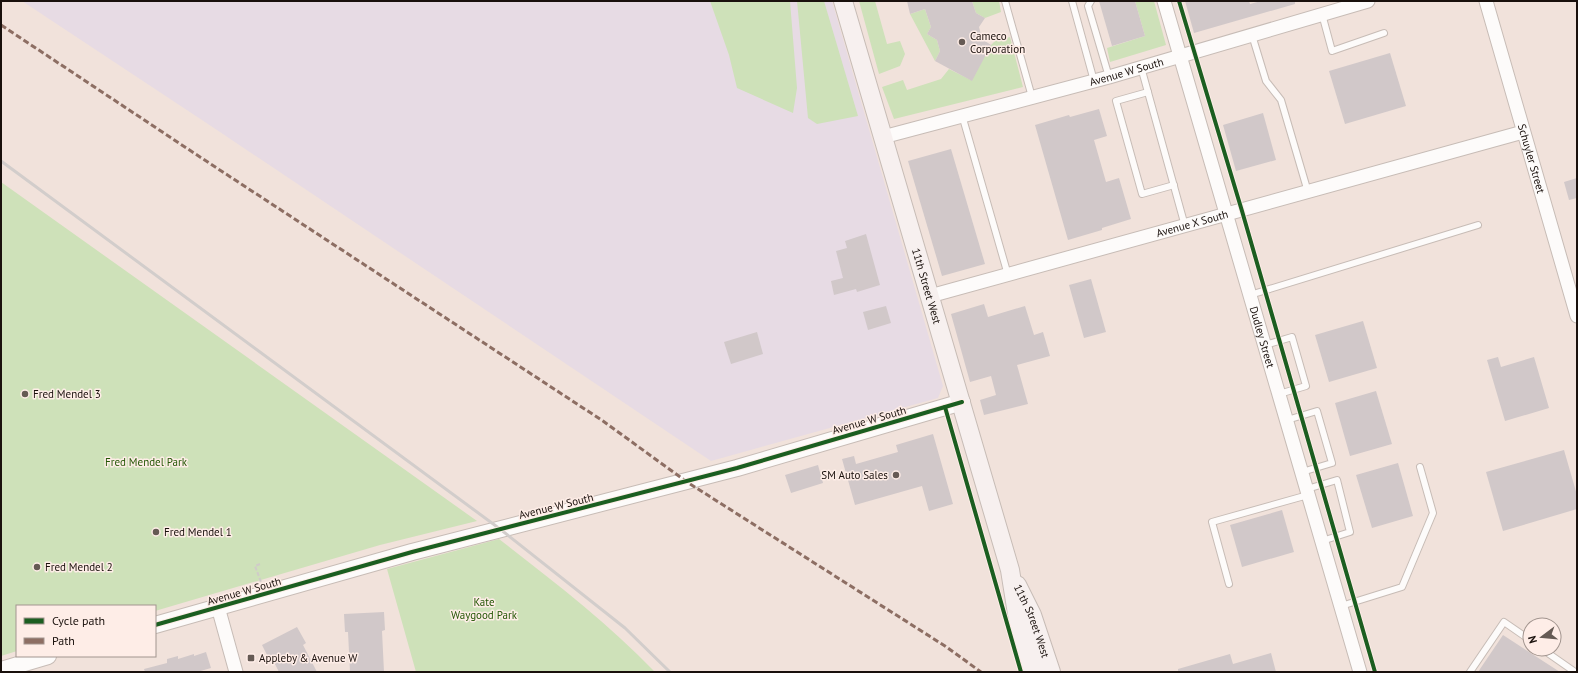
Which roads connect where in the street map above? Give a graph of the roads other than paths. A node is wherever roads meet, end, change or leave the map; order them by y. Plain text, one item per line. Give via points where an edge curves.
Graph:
1 (843, 1) edge
2 (1005, 1) edge
3 (1072, 1) edge
4 (1091, 1) edge
5 (1164, 1) edge
6 (1368, 1) edge
7 (1486, 1) edge
8 (1322, 14) junction
9 (1384, 33) dead end
10 (1252, 35) junction
11 (1180, 56) junction
12 (1141, 67) junction
13 (1109, 77) junction
14 (1094, 81) junction
15 (1148, 92) junction
16 (1032, 96) junction
17 (962, 115) junction
18 (1523, 132) junction
19 (883, 137) junction
20 (1174, 185) junction
21 (1308, 192) junction
22 (1227, 215) junction
23 (1478, 225) dead end
24 (1185, 226) junction
25 (1008, 275) junction
26 (1250, 295) junction
27 (930, 296) junction
28 (1577, 316) edge
29 (1265, 345) junction
30 (1279, 394) junction
31 (962, 402) junction
32 (1287, 420) junction
33 (1420, 467) dead end
34 (1302, 472) junction
35 (1308, 492) junction
36 (1322, 541) junction
37 (1010, 570) junction
38 (1229, 584) dead end
39 (1341, 606) junction
40 (218, 607) junction
41 (156, 626) edge
42 (1522, 634) edge
43 (45, 657) edge
44 (1553, 657) edge
45 (1, 670) edge
46 (236, 672) edge
47 (1033, 672) edge
48 (1051, 672) edge
49 (1360, 672) edge
50 (1470, 672) edge
51 (1575, 672) edge

1 - 19 main road, 11th Street West
2 - 16 lane
3 - 14 lane
4 - 13 lane via 1088,6
5 - 11 street, Dudley Street
6 - 8 street, Avenue W South
7 - 18 street, Schuyler Street
8 - 9 lane via 1332,50
8 - 10 street, Avenue W South
10 - 11 street, Avenue W South
10 - 21 lane via 1266,81 1281,100
11 - 12 street, Avenue W South
11 - 22 street, Dudley Street
12 - 13 street, Avenue W South
12 - 15 lane
13 - 14 street, Avenue W South
14 - 16 street, Avenue W South
15 - 20 lane
15 - 20 lane via 1116,101 1142,194
16 - 17 street, Avenue W South
17 - 19 street, Avenue W South
17 - 25 lane
18 - 21 street, Avenue X South
18 - 28 street, Schuyler Street
19 - 27 main road, 11th Street West
20 - 24 lane
21 - 22 street, Avenue X South
22 - 24 street, Avenue X South
22 - 26 street, Dudley Street
23 - 26 lane
24 - 25 street, Avenue X South
25 - 27 street, Avenue X South
26 - 29 street, Dudley Street
27 - 31 main road, 11th Street West
29 - 30 street, Dudley Street
29 - 30 lane via 1292,337 1306,386
30 - 32 street, Dudley Street
31 - 37 main road, 11th Street West
31 - 40 street, Avenue W South via 737,468 412,552
32 - 34 street, Dudley Street
32 - 34 lane via 1317,411 1332,463
33 - 39 lane via 1433,513 1402,587
34 - 35 street, Dudley Street
35 - 36 street, Dudley Street
35 - 36 lane via 1337,480 1350,532
35 - 38 lane via 1212,522
36 - 39 street, Dudley Street
37 - 47 main road, 11th Street West via 1018,620
37 - 48 main road, 11th Street West via 1032,615
39 - 49 street, Dudley Street
40 - 41 street, Avenue W South
40 - 46 street
42 - 50 lane via 1504,622
43 - 45 street
44 - 51 lane

